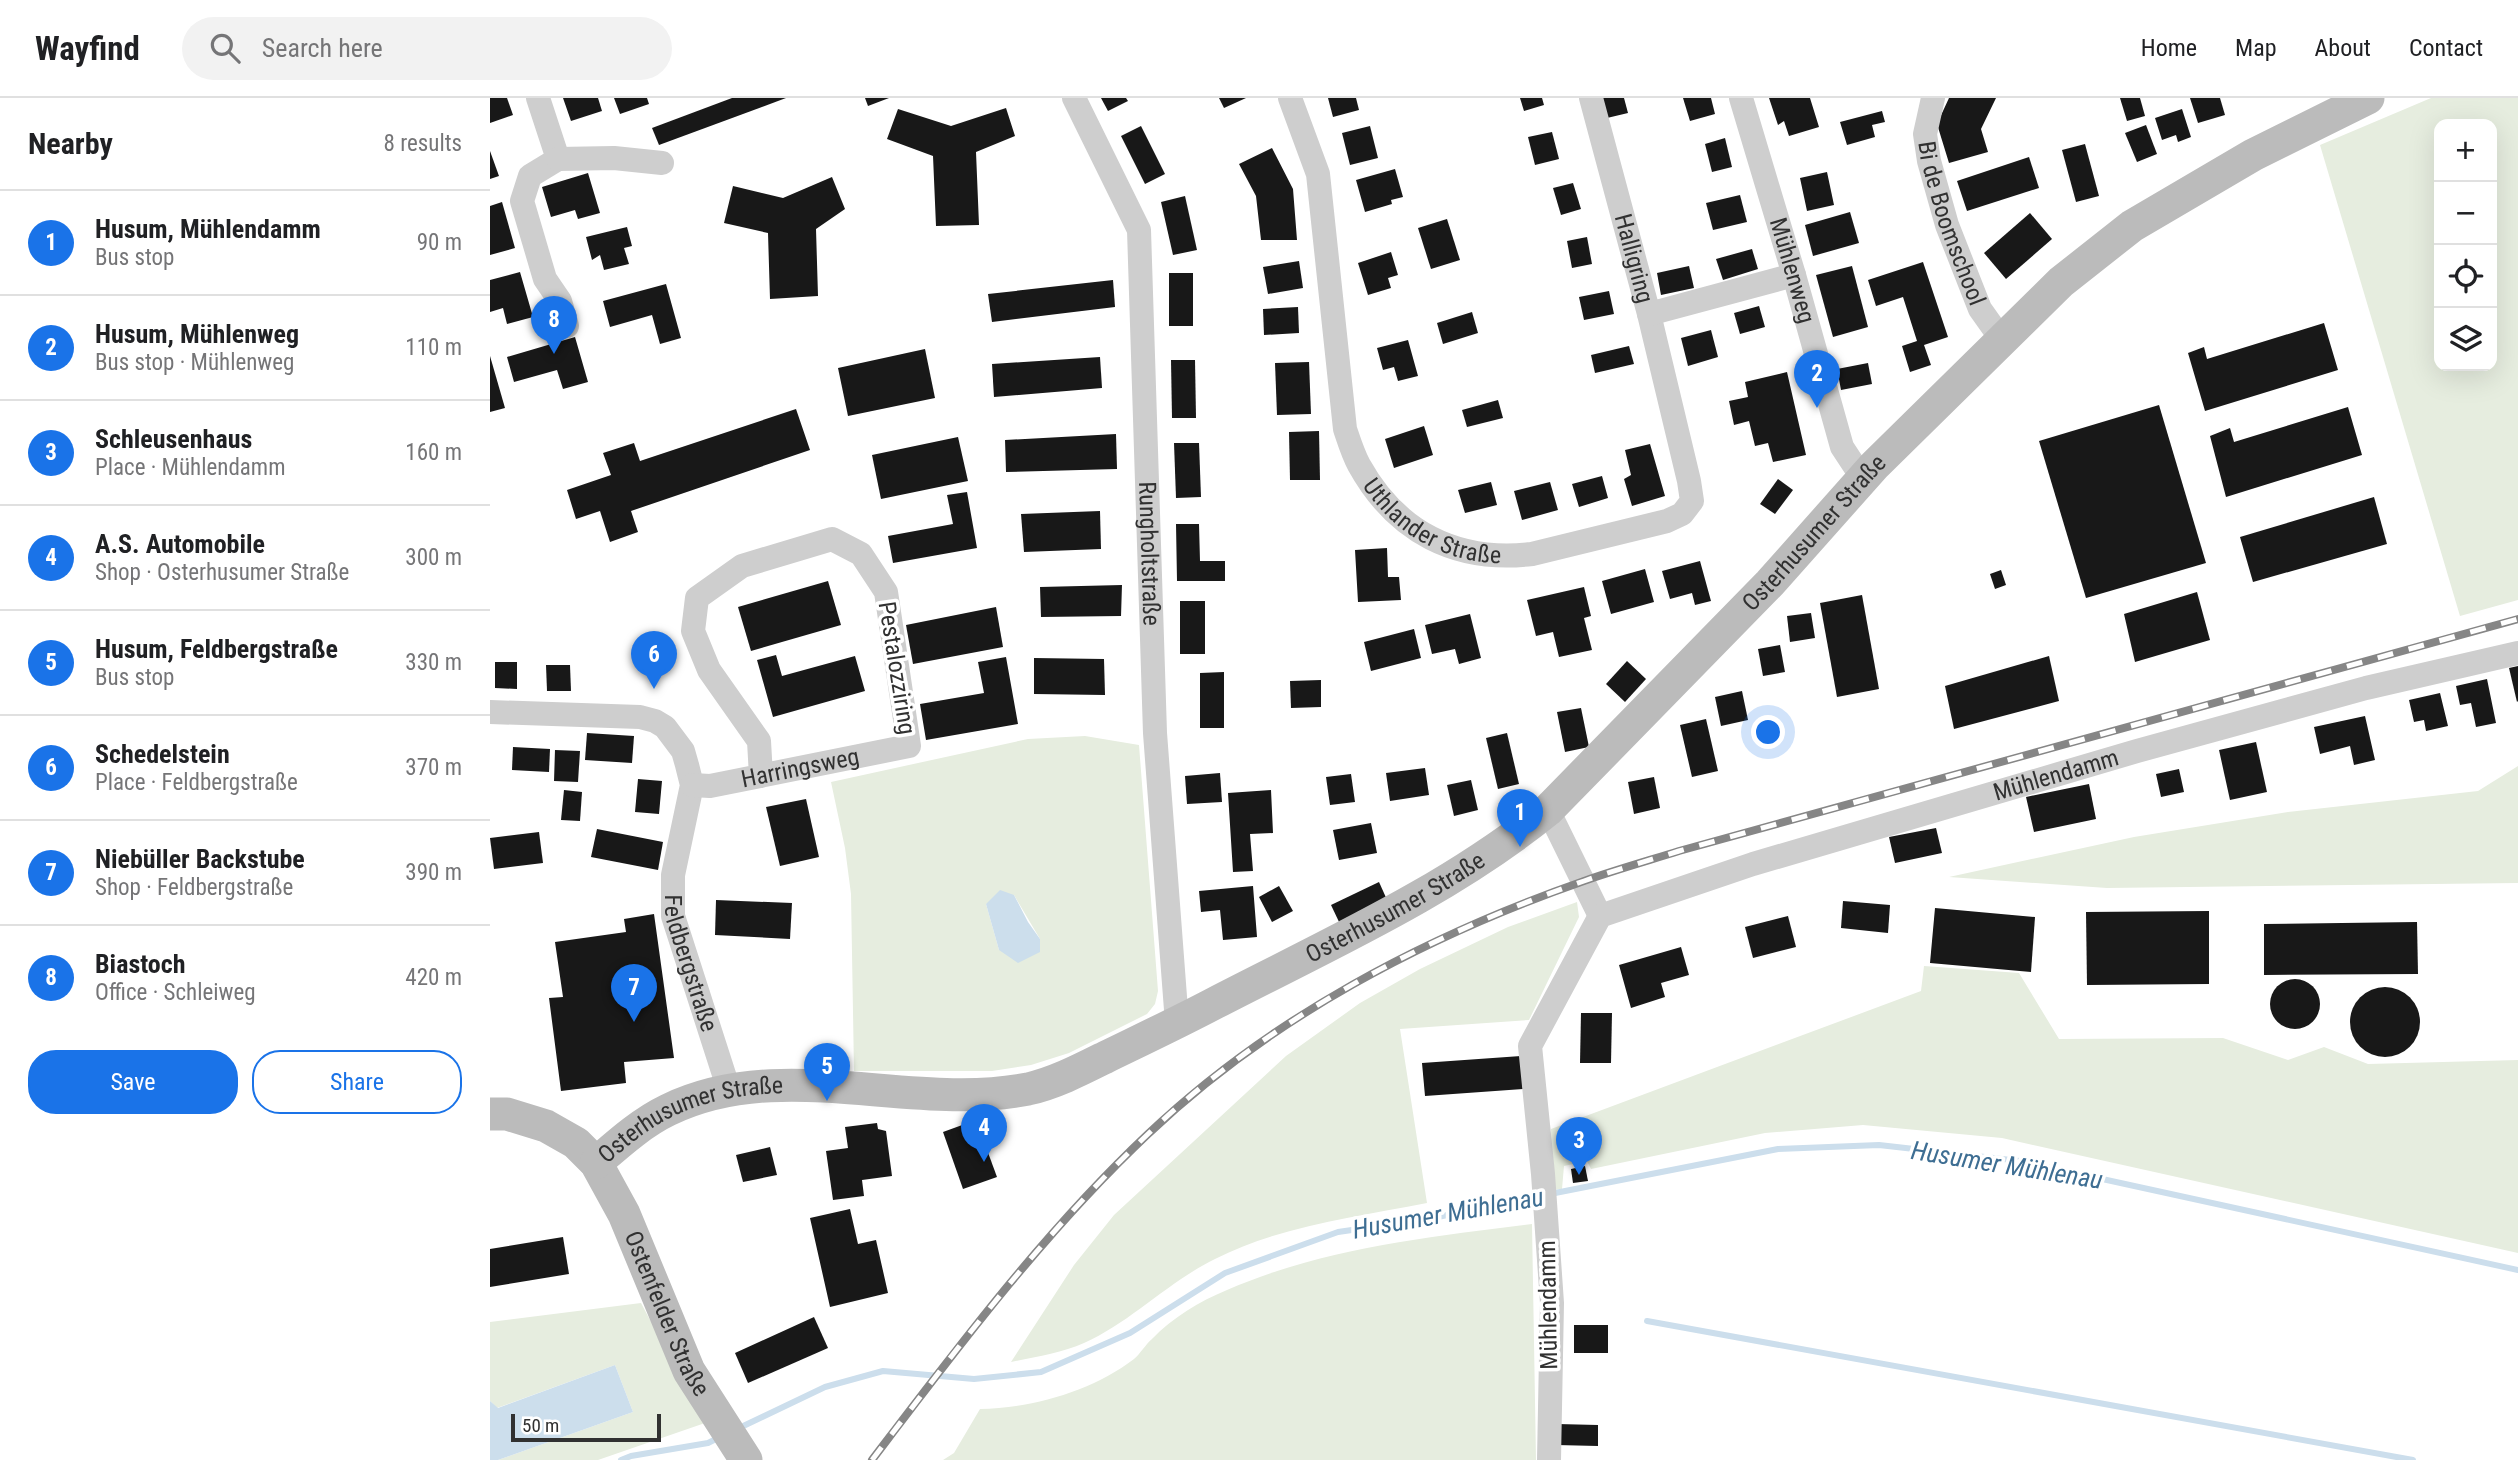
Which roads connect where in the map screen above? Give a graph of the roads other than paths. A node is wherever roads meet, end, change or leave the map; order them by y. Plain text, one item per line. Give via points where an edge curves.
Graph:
1 (538, 98) edge
2 (1074, 98) edge
3 (1290, 98) edge
4 (1591, 98) edge
5 (1741, 98) edge
6 (1933, 98) edge
7 (2368, 98) edge
8 (558, 159) junction
9 (662, 163) dead end
10 (1794, 275) junction
11 (1649, 314) junction
12 (567, 326) dead end
13 (2001, 340) junction
14 (1863, 479) junction
15 (2518, 653) edge
16 (490, 712) edge
17 (909, 746) joint
18 (761, 776) junction
19 (692, 785) junction
20 (1548, 810) junction
21 (1600, 916) junction
22 (1178, 1023) junction
23 (729, 1090) junction
24 (490, 1114) edge
25 (596, 1163) junction
26 (743, 1457) edge
27 (1549, 1460) edge

1 - 8 street
2 - 22 street, Rungholtstraße via 1139,230 1155,733
3 - 11 street, Uthlander Straße via 1318,174 1345,429 1357,464 1376,491 1397,516 1425,537 1478,554 1510,556 1682,514 1692,501 1689,481
4 - 11 street, Halligring
5 - 10 street, Mühlenweg
6 - 13 street, Bi de Boomschool via 1925,134 1929,161 1947,225 1980,309
7 - 13 street, Osterhusumer Straße via 2253,155 2132,226 2062,282
8 - 9 street
8 - 12 street via 530,176 522,201 545,279 560,301
10 - 11 street, Halligring
10 - 14 street, Mühlenweg via 1842,447
13 - 14 street, Osterhusumer Straße
14 - 20 street, Osterhusumer Straße via 1770,583
15 - 21 street, Mühlendamm via 2366,688 2137,751 1753,864
16 - 19 street, Feldbergstraße via 655,721 683,751
17 - 18 street, Harringsweg
17 - 18 street, Pestalozziring via 886,592 861,554 832,539 742,566 697,598 693,631 709,670 759,741
18 - 19 street, Harringsweg
19 - 23 street, Feldbergstraße via 673,875 673,916
20 - 21 street
20 - 22 street, Osterhusumer Straße via 1439,887
21 - 27 street, Mühlendamm via 1530,1046 1552,1303
22 - 23 street, Osterhusumer Straße via 1073,1073 1010,1092 802,1086
23 - 25 street, Osterhusumer Straße via 666,1111
24 - 25 street, Osterhusumer Straße via 507,1114 546,1126 576,1143
25 - 26 street, Ostenfelder Straße via 624,1214 690,1371

